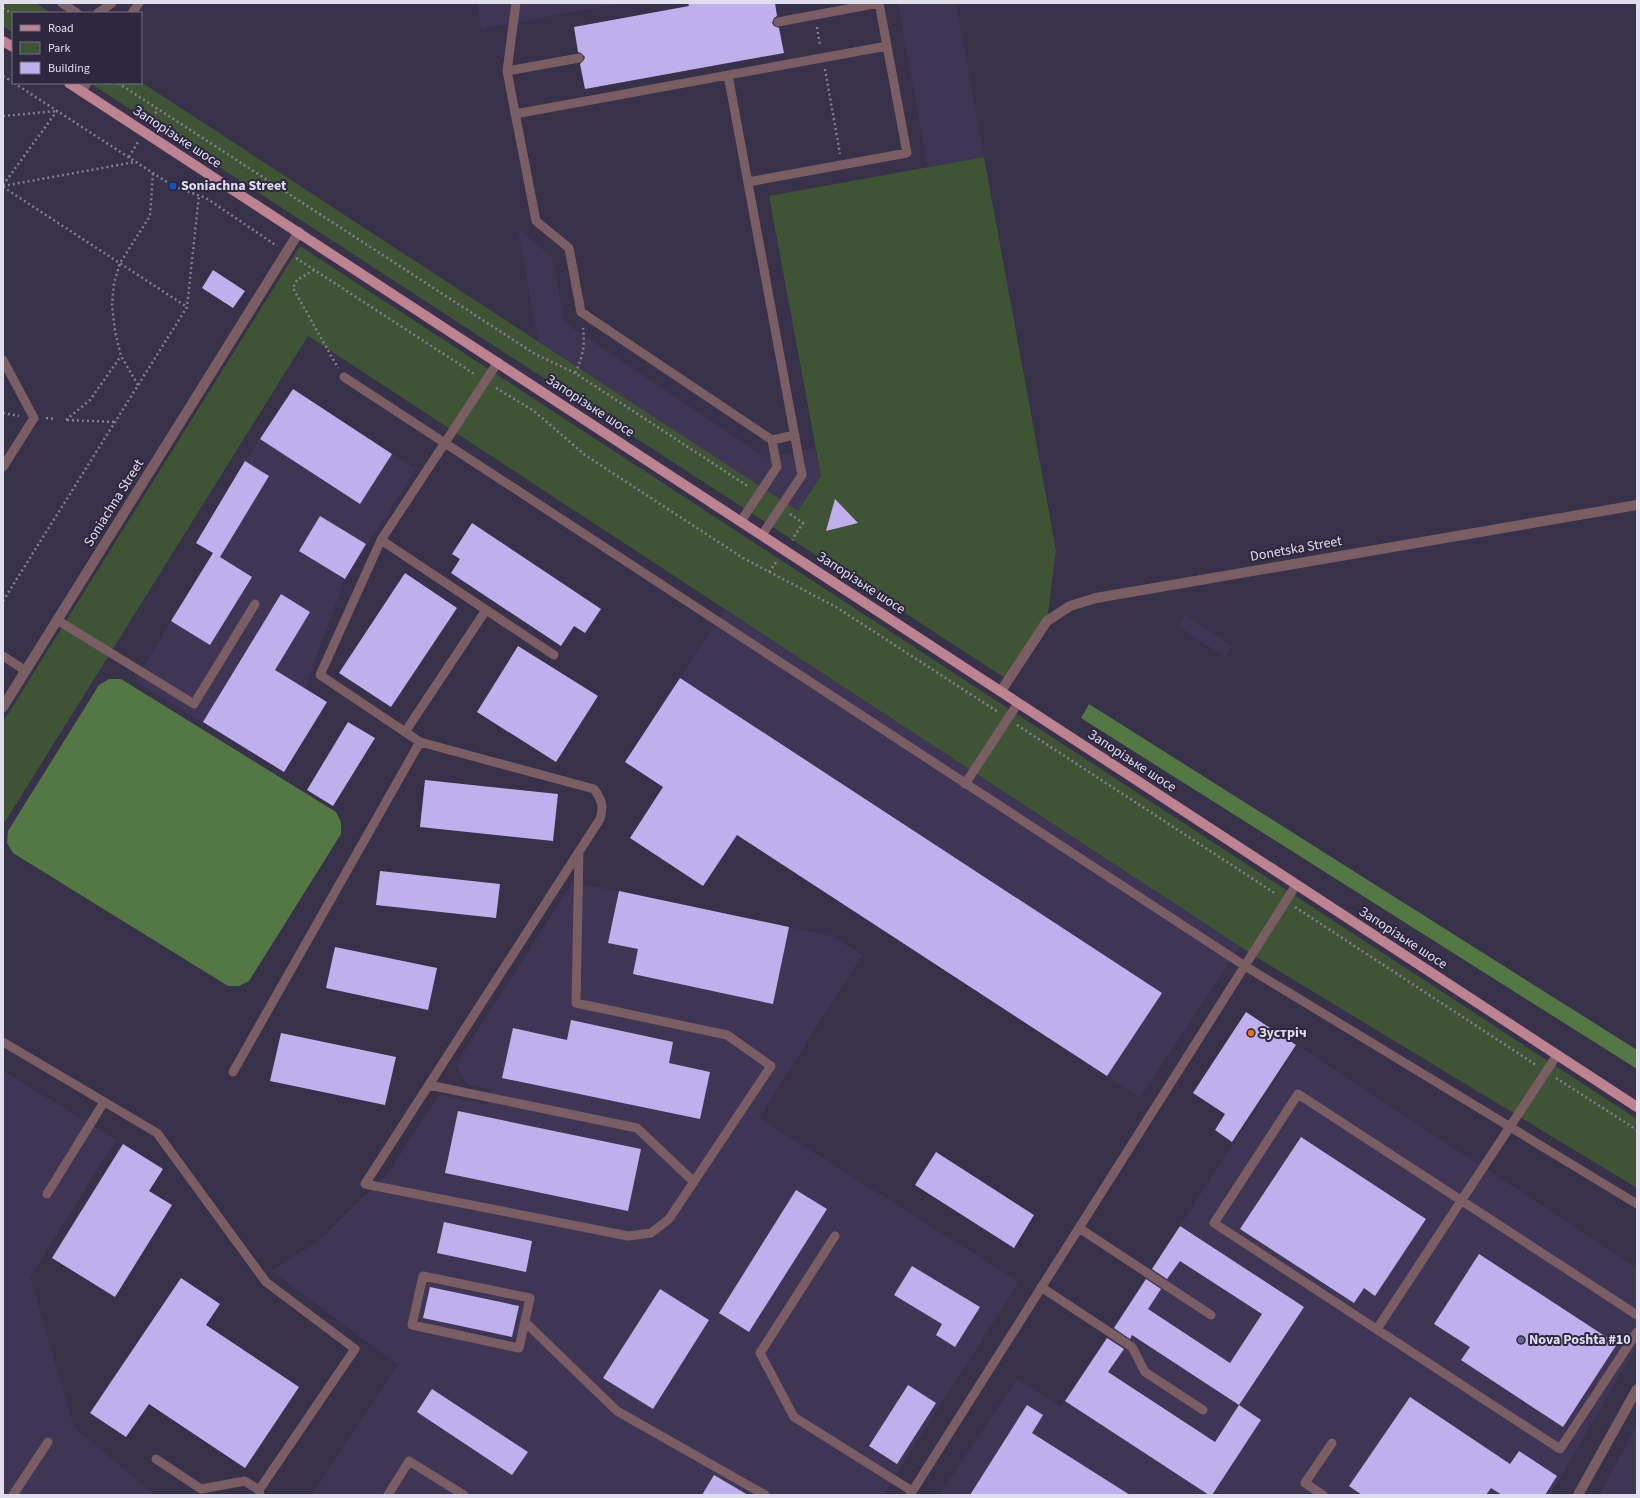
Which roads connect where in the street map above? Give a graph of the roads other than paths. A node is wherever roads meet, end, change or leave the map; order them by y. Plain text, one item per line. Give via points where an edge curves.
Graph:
1 (62, 3) edge
2 (112, 3) edge
3 (139, 3) edge
4 (516, 3) edge
5 (879, 3) edge
6 (76, 12) edge
7 (99, 12) edge
8 (133, 12) edge
9 (778, 22) dead end
10 (3, 41) edge
11 (12, 46) edge
12 (887, 46) junction
13 (579, 58) dead end
14 (507, 71) junction
15 (728, 75) junction
16 (73, 84) edge
17 (84, 87) edge
18 (515, 114) junction
19 (748, 182) junction
20 (299, 232) junction
21 (3, 360) edge
22 (498, 362) junction
23 (344, 377) road end
24 (795, 435) junction
25 (772, 440) junction
26 (445, 443) junction
27 (3, 467) edge
28 (1637, 505) edge
29 (741, 522) junction
30 (762, 535) junction
31 (381, 540) junction
32 (255, 604) dead end
33 (486, 610) junction
34 (57, 620) junction
35 (554, 655) dead end
36 (3, 656) edge
37 (26, 671) junction
38 (1000, 691) junction
39 (1018, 703) junction
40 (3, 707) edge
41 (405, 732) junction
42 (420, 742) junction
43 (965, 784) junction
44 (580, 851) junction
45 (1296, 885) junction
46 (1245, 966) junction
47 (3, 1042) edge
48 (1557, 1055) junction
49 (232, 1072) dead end
50 (429, 1085) junction
51 (104, 1102) junction
52 (1637, 1107) edge
53 (1509, 1127) junction
54 (694, 1182) junction
55 (47, 1194) dead end
56 (1461, 1200) junction
57 (1637, 1204) edge
58 (1079, 1228) junction
59 (835, 1236) dead end
60 (1041, 1287) junction
61 (1211, 1315) dead end
62 (1637, 1315) edge
63 (525, 1322) junction
64 (1377, 1329) junction
65 (1637, 1332) edge
66 (1637, 1389) edge
67 (1203, 1410) dead end
68 (48, 1442) dead end
69 (1332, 1443) dead end
70 (156, 1459) dead end
71 (260, 1493) edge
72 (911, 1493) edge
73 (13, 1495) edge
74 (388, 1495) edge
75 (464, 1495) edge
76 (765, 1495) edge
77 (1323, 1495) edge
78 (1578, 1495) edge

1 - 6 lane
2 - 7 lane
3 - 8 lane
4 - 14 lane
5 - 9 lane
5 - 12 lane
10 - 11 main road
12 - 15 lane
12 - 19 lane via 907,153
13 - 14 lane
14 - 18 lane
15 - 18 lane
15 - 19 lane
16 - 17 main road, Запорізьке шосе
17 - 20 main road, Запорізьке шосе
18 - 25 lane via 536,221 569,248 581,312
19 - 24 lane
20 - 22 main road, Запорізьке шосе
20 - 34 street, Soniachna Street
21 - 27 lane via 34,418
22 - 26 lane
22 - 29 main road, Запорізьке шосе
23 - 26 lane
24 - 25 lane
24 - 30 lane via 802,475
25 - 29 lane via 777,467
26 - 31 lane
26 - 43 lane
28 - 38 street, Donetska Street via 1096,598 1070,606 1047,620
29 - 30 main road, Запорізьке шосе
30 - 38 main road, Запорізьке шосе
31 - 33 lane
31 - 41 lane via 320,675
32 - 34 lane via 194,704
33 - 35 lane
33 - 41 lane
34 - 37 street, Soniachna Street
36 - 37 lane
37 - 40 street, Soniachna Street
38 - 39 main road, Запорізьке шосе
39 - 43 lane
39 - 45 main road, Запорізьке шосе
41 - 42 lane
42 - 44 lane via 594,789 601,798 603,808 600,819
42 - 49 lane
43 - 46 lane
44 - 50 lane
44 - 54 lane via 576,1003 727,1035 771,1066
45 - 46 lane
45 - 48 main road, Запорізьке шосе
46 - 53 lane
46 - 58 lane
47 - 51 lane
48 - 52 main road, Запорізьке шосе
48 - 53 lane
50 - 54 lane via 637,1128
50 - 54 lane via 365,1184 628,1236 651,1233 669,1219
51 - 55 lane
51 - 71 lane via 157,1133 266,1282 355,1348
53 - 56 lane
53 - 57 lane
56 - 62 lane
56 - 64 lane
56 - 64 lane via 1298,1094 1214,1222
58 - 60 lane
58 - 61 lane
59 - 72 lane via 760,1353 794,1417
60 - 67 lane via 1132,1347 1145,1372
60 - 72 lane
63 - 63 lane via 519,1348 412,1325 423,1276 530,1298
63 - 76 lane via 617,1411
64 - 65 lane via 1560,1449
66 - 78 street
68 - 73 lane
69 - 77 lane via 1305,1483
70 - 71 lane via 201,1490 245,1481
74 - 75 lane via 409,1461

